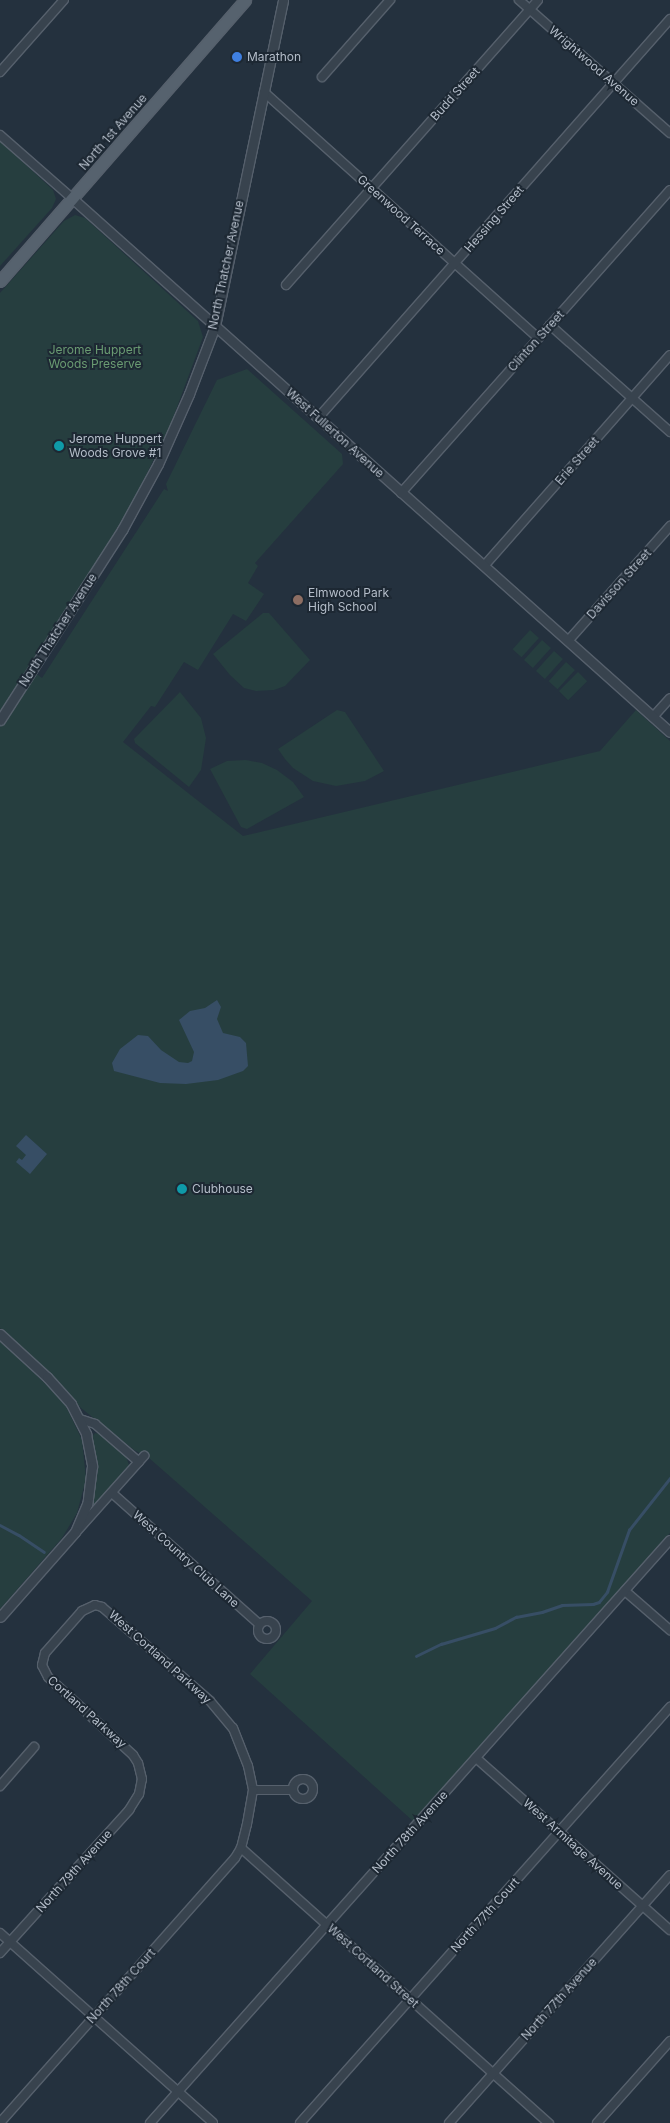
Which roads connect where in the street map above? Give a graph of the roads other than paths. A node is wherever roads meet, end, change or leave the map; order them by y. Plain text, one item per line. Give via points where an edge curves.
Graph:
1 (64, 0) edge
2 (245, 0) edge
3 (283, 0) edge
4 (390, 0) edge
5 (519, 0) edge
6 (538, 0) edge
7 (530, 10) junction
8 (670, 19) edge
9 (0, 72) edge
10 (322, 77) dead end
11 (614, 83) junction
12 (264, 92) junction
13 (670, 133) edge
14 (0, 135) edge
15 (371, 189) junction
16 (670, 190) edge
17 (72, 200) junction
18 (455, 264) junction
19 (0, 281) edge
20 (286, 285) dead end
21 (550, 325) junction
22 (215, 326) junction
23 (538, 338) junction
24 (670, 355) edge
25 (632, 398) junction
26 (318, 418) junction
27 (670, 432) edge
28 (401, 493) junction
29 (670, 526) edge
30 (484, 566) junction
31 (568, 641) junction
32 (670, 698) edge
33 (653, 717) junction
34 (0, 720) edge
35 (670, 732) edge
36 (0, 1334) edge
37 (80, 1419) junction
38 (112, 1492) junction
39 (75, 1532) junction
40 (670, 1540) edge
41 (625, 1590) junction
42 (0, 1617) edge
43 (259, 1624) dead end
44 (670, 1630) edge
45 (42, 1665) joint
46 (670, 1707) edge
47 (34, 1747) dead end
48 (476, 1758) junction
49 (0, 1786) edge
50 (141, 1786) joint
51 (253, 1790) junction
52 (293, 1790) dead end
53 (559, 1832) junction
54 (241, 1848) junction
55 (670, 1875) edge
56 (642, 1906) junction
57 (327, 1925) junction
58 (670, 1930) edge
59 (0, 1933) edge
60 (10, 1942) junction
61 (0, 1953) edge
62 (410, 1999) junction
63 (94, 2016) junction
64 (670, 2041) edge
65 (493, 2073) junction
66 (178, 2092) junction
67 (0, 2122) edge
68 (150, 2123) edge
69 (213, 2123) edge
70 (300, 2123) edge
71 (449, 2123) edge
72 (549, 2123) edge
73 (597, 2123) edge

1 - 9 street
2 - 17 main road, North 1st Avenue
3 - 12 street, North Thatcher Avenue
4 - 10 street
5 - 7 street, Wrightwood Avenue
6 - 7 street, Budd Street
7 - 11 street, Wrightwood Avenue
7 - 15 street, Budd Street
8 - 11 street, Hessing Street
11 - 13 street, Wrightwood Avenue
11 - 18 street, Hessing Street
12 - 15 street, Greenwood Terrace
12 - 22 street, North Thatcher Avenue
14 - 17 street, West Fullerton Avenue
15 - 18 street, Greenwood Terrace
15 - 20 street, Budd Street
16 - 21 street, Clinton Street
17 - 19 main road, North 1st Avenue
17 - 22 street, West Fullerton Avenue
18 - 23 street, Greenwood Terrace
18 - 26 street, Hessing Street
21 - 23 street, Clinton Street
21 - 25 street
22 - 26 street, West Fullerton Avenue
22 - 34 street, North Thatcher Avenue via 171,434 141,496 105,559
23 - 28 street, Clinton Street
24 - 25 street, Erie Street
25 - 27 street
25 - 30 street, Erie Street
26 - 28 street, West Fullerton Avenue
28 - 30 street, West Fullerton Avenue
29 - 31 street, Davisson Street
30 - 31 street, West Fullerton Avenue
31 - 33 street, West Fullerton Avenue
32 - 33 street
33 - 35 street, West Fullerton Avenue
36 - 37 street via 60,1390
37 - 38 street via 95,1424 141,1459
37 - 39 street via 92,1466 87,1504
38 - 39 street
38 - 43 street, West Country Club Lane
39 - 42 street
40 - 41 street, North 78th Avenue
41 - 44 street
41 - 48 street, North 78th Avenue
45 - 50 street, Cortland Parkway via 48,1677 133,1755 138,1763
45 - 51 street, West Cortland Parkway via 46,1652 82,1611 88,1607 102,1607 224,1716 242,1747
46 - 53 street, North 77th Court
47 - 49 street
48 - 53 street, West Armitage Avenue
48 - 57 street, North 78th Avenue
50 - 60 street, North 79th Avenue via 130,1810
51 - 52 street
51 - 54 street
53 - 56 street, West Armitage Avenue
53 - 62 street, North 77th Court
54 - 57 street, West Cortland Street
54 - 63 street, North 78th Court
55 - 56 street, North 77th Avenue
56 - 58 street, West Armitage Avenue
56 - 65 street, North 77th Avenue
57 - 62 street, West Cortland Street
57 - 66 street, North 78th Avenue
59 - 60 street
60 - 61 street, North 79th Avenue
60 - 63 street
62 - 65 street, West Cortland Street
62 - 70 street, North 77th Court
63 - 66 street
63 - 67 street, North 78th Court
64 - 73 street
65 - 71 street, North 77th Avenue
65 - 72 street, West Cortland Street
66 - 68 street, North 78th Avenue
66 - 69 street

